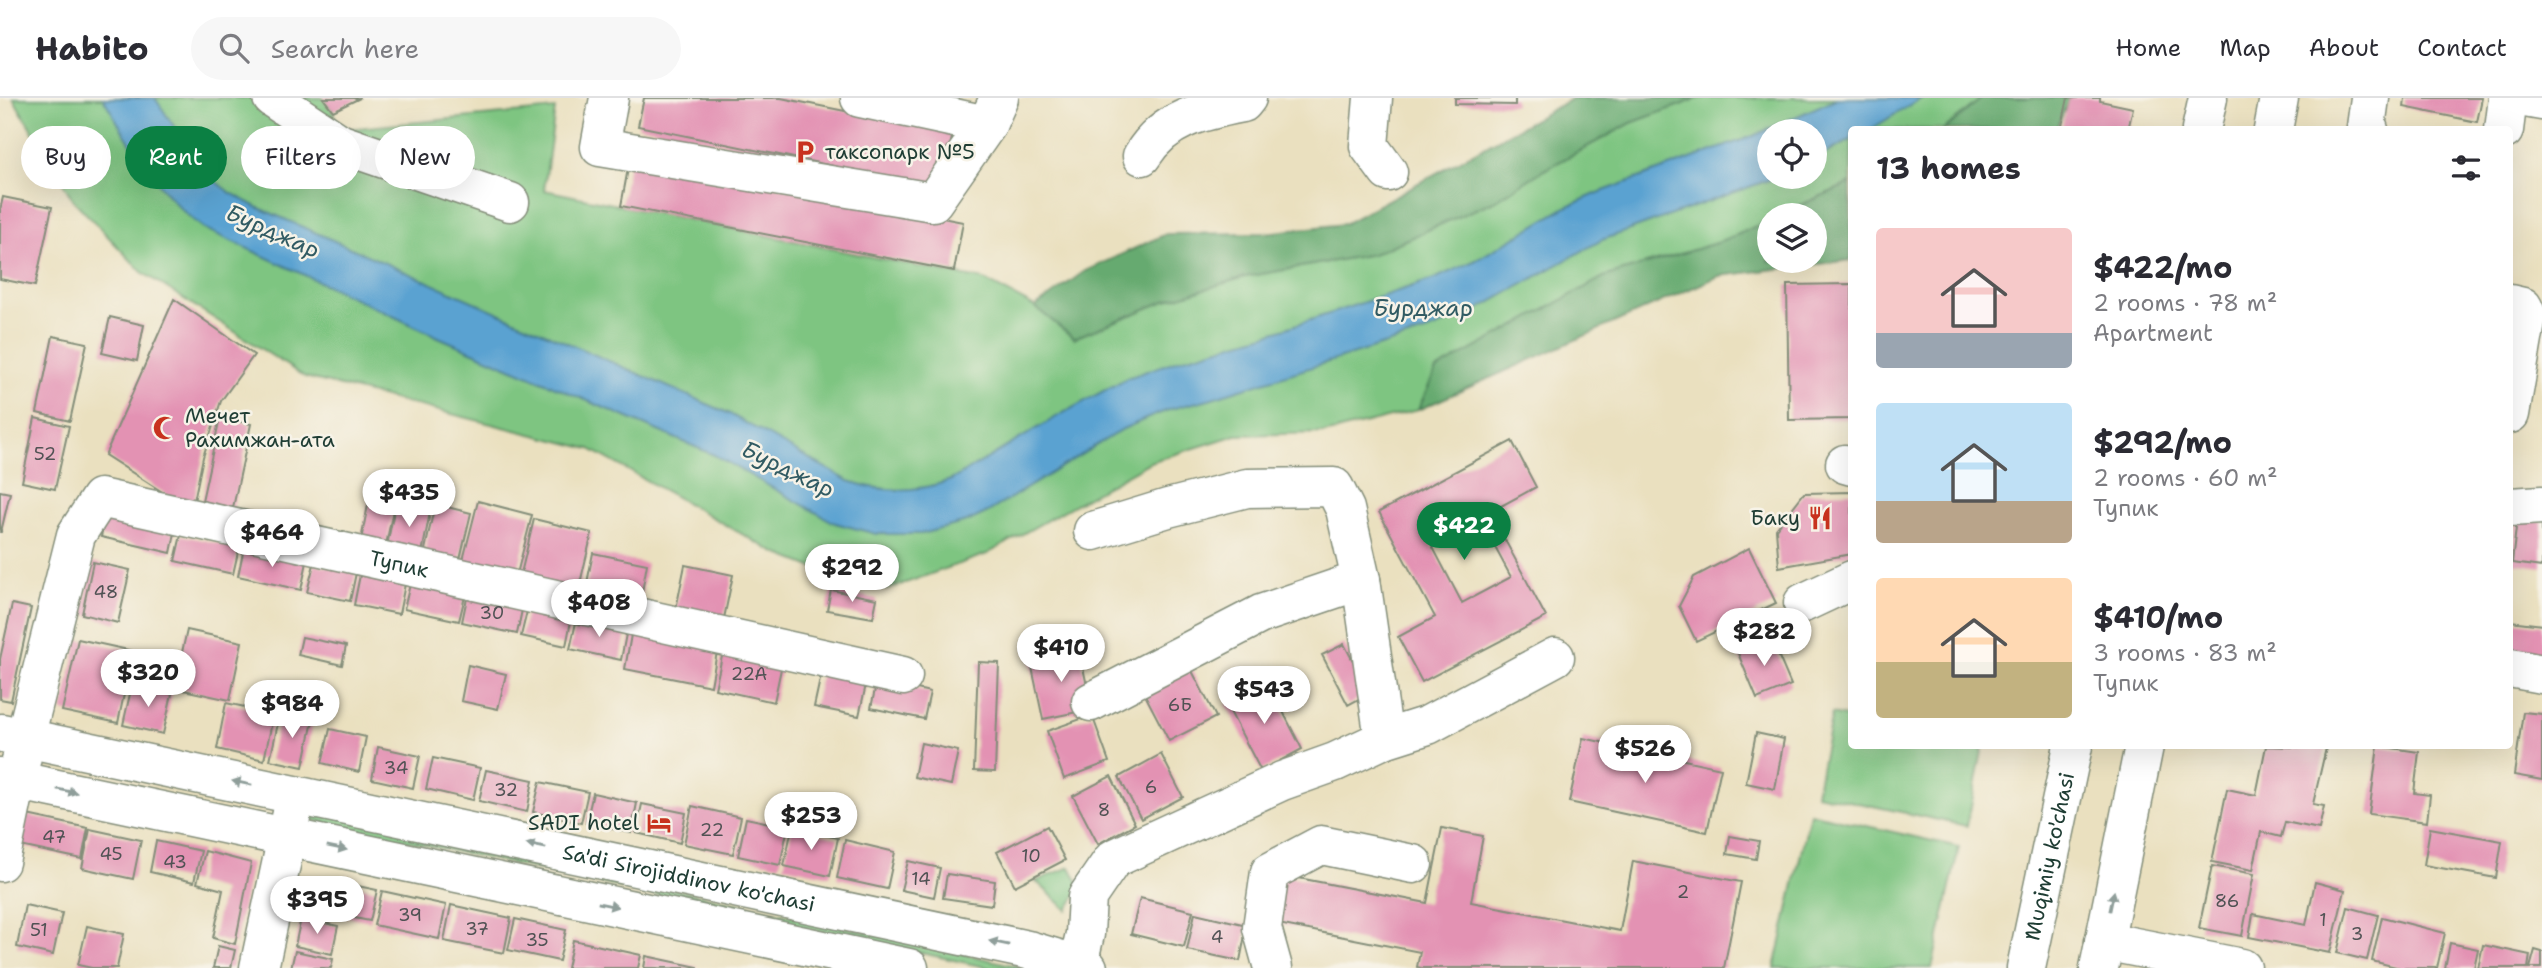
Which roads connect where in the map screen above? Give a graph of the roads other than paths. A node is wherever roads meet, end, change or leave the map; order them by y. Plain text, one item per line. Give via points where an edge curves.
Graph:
1 (272, 98) edge
2 (610, 98) edge
3 (860, 98) edge
4 (1247, 98) edge
5 (1373, 98) edge
6 (2207, 98) edge
7 (2279, 98) edge
8 (2370, 98) edge
9 (2508, 98) edge
10 (2525, 98) edge
11 (2542, 101) edge
12 (993, 111) edge
13 (2202, 126) edge
14 (2274, 126) edge
15 (2365, 126) edge
16 (2504, 126) edge
17 (1142, 156) dead end
18 (1388, 172) dead end
19 (510, 202) dead end
20 (2513, 305) edge
21 (2513, 397) edge
22 (2542, 505) edge
23 (2513, 507) edge
24 (1093, 531) dead end
25 (1361, 580) junction
26 (1848, 582) edge
27 (1803, 603) dead end
28 (1555, 657) dead end
29 (2513, 668) edge
30 (2542, 674) edge
31 (903, 676) dead end
32 (1091, 702) dead end
33 (13, 735) edge
34 (1384, 739) junction
35 (2072, 749) edge
36 (2143, 749) edge
37 (8, 778) edge
38 (296, 795) junction
39 (287, 837) junction
40 (0, 862) edge
41 (1412, 864) dead end
42 (2101, 954) edge
43 (837, 961) edge
44 (1081, 967) edge
45 (258, 968) edge
46 (909, 968) edge
47 (1273, 968) edge
48 (2026, 968) edge
49 (2242, 968) edge

1 - 19 street via 341,144
2 - 12 street via 600,147 933,202
3 - 12 street
4 - 17 street via 1172,124
5 - 18 street via 1369,146
6 - 13 street
7 - 14 street
8 - 15 street
9 - 16 street
10 - 11 street
20 - 21 street via 2523,307 2527,316
22 - 23 street
24 - 25 street via 1247,488 1334,487 1345,509
25 - 32 street via 1261,614
25 - 34 street
26 - 27 street
28 - 34 street via 1429,725
29 - 30 street
31 - 33 street, Тупик via 100,498 76,535
33 - 37 street
38 -> 33 street, Sa'di Sirojiddinov ko'chasi
34 - 44 street via 1113,859 1087,897
35 - 48 street, Muqimiy ko'chasi
42 -> 36 street
37 -> 39 street, Sa'di Sirojiddinov ko'chasi
37 - 40 street
38 - 39 street
44 -> 38 street, Sa'di Sirojiddinov ko'chasi via 1028,950
39 -> 43 street, Sa'di Sirojiddinov ko'chasi
39 - 45 street
41 - 47 street via 1321,845 1270,872 1262,928
42 - 49 street
43 - 46 street, Sa'di Sirojiddinov ko'chasi

